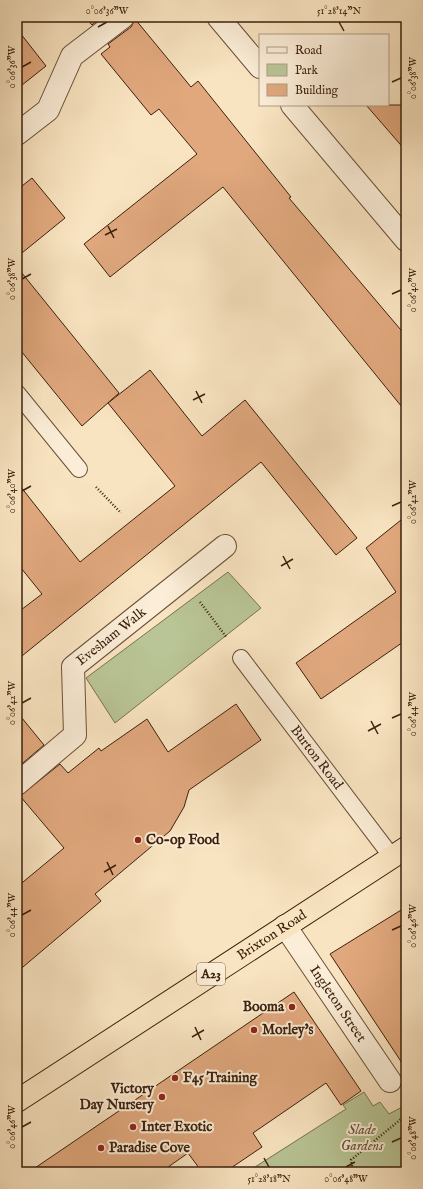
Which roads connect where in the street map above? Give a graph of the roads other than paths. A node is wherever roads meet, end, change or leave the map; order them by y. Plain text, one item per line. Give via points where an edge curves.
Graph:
1 (123, 17) edge
2 (218, 17) edge
3 (259, 66) edge
4 (293, 106) edge
5 (17, 134) edge
6 (406, 240) edge
7 (17, 393) edge
8 (79, 469) road end
9 (225, 546) dead end
10 (242, 658) road end
11 (17, 784) edge
12 (399, 852) edge
13 (285, 926) junction
14 (390, 1081) dead end
15 (17, 1101) edge

1 - 5 street via 72,56 48,110
2 - 3 street
4 - 6 street
7 - 8 lane
9 - 11 street, Evesham Walk via 73,667 75,735
10 - 12 lane, Burton Road
12 - 13 highway, Brixton Road / A23
13 - 14 street, Ingleton Street
13 - 15 highway, Brixton Road / A23

